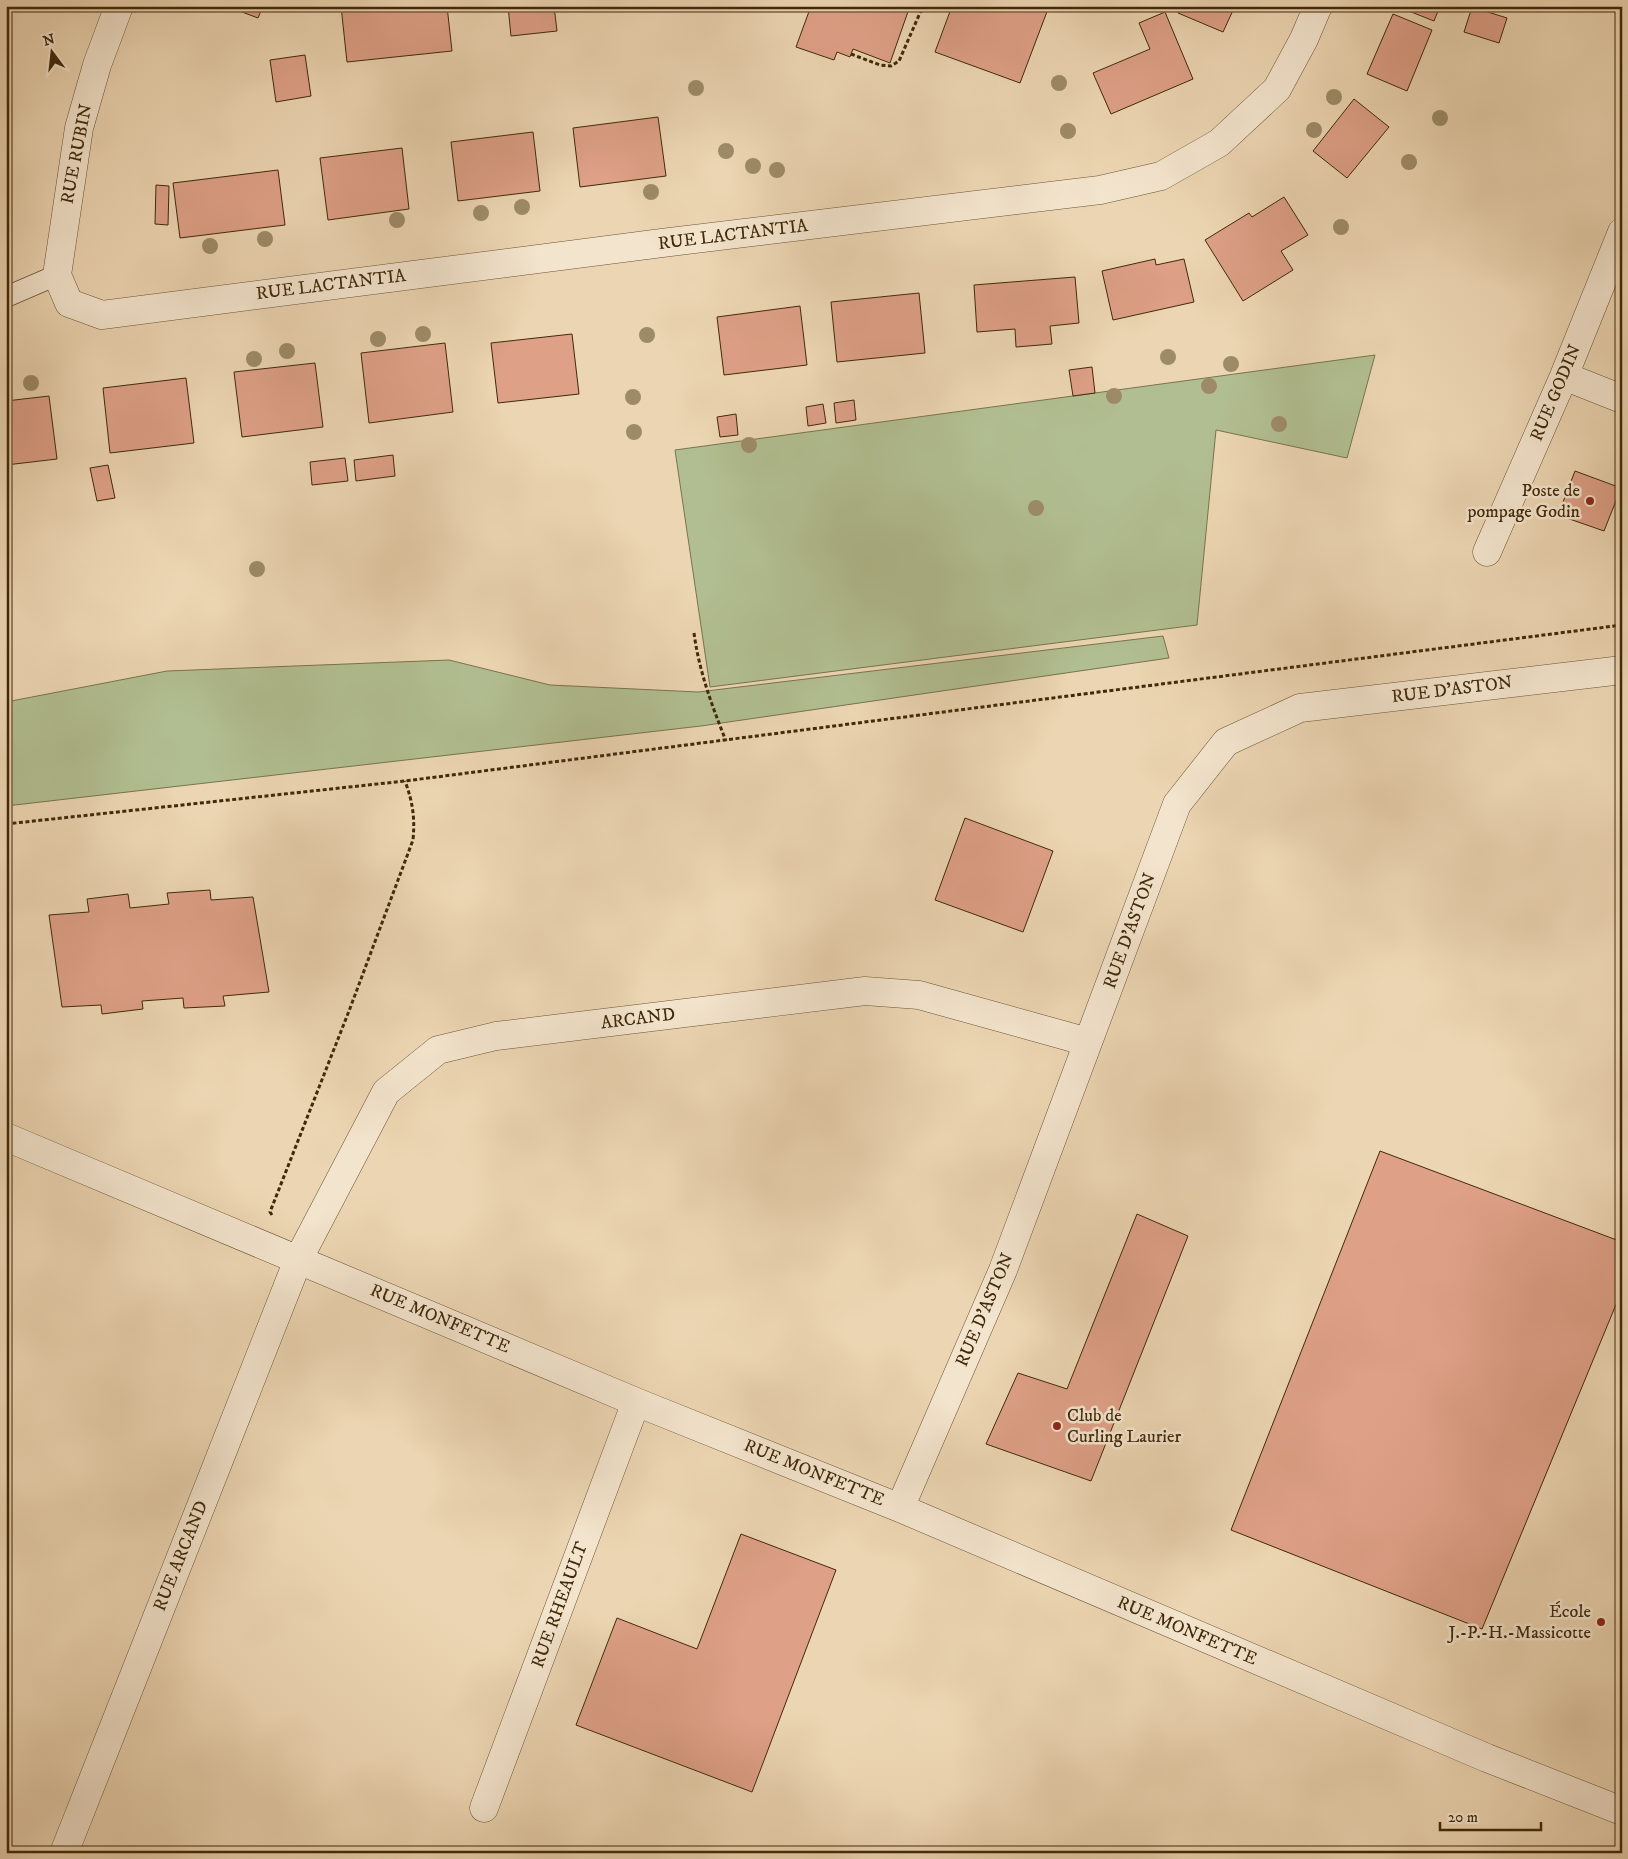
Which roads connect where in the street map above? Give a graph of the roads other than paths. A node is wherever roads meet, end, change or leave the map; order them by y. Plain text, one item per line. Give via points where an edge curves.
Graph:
1 (119, 6) edge
2 (1318, 6) edge
3 (1622, 232) edge
4 (57, 275) junction
5 (6, 297) edge
6 (1564, 376) junction
7 (1622, 399) edge
8 (1487, 552) dead end
9 (1622, 670) edge
10 (1088, 1042) junction
11 (6, 1137) edge
12 (298, 1260) junction
13 (636, 1402) junction
14 (900, 1508) junction
15 (484, 1808) dead end
16 (1622, 1810) edge
17 (64, 1853) edge

1 - 4 street, RUE RUBIN via 97,65 79,128
2 - 4 street, RUE LACTANTIA via 1277,89 1220,143 1152,178 1081,193 102,315 69,304
3 - 6 street, RUE GODIN
4 - 5 lane
6 - 7 street
6 - 8 street, RUE GODIN
9 - 10 street, RUE D'ASTON via 1300,708 1226,742 1177,804
10 - 12 street, ARCAND via 919,995 865,991 496,1036 438,1050 386,1092
10 - 14 street, RUE D'ASTON via 1003,1270
11 - 12 street, RUE MONFETTE
12 - 13 street, RUE MONFETTE
12 - 17 street, RUE ARCAND
13 - 14 street, RUE MONFETTE
13 - 15 street, RUE RHEAULT
14 - 16 street, RUE MONFETTE via 1478,1755

